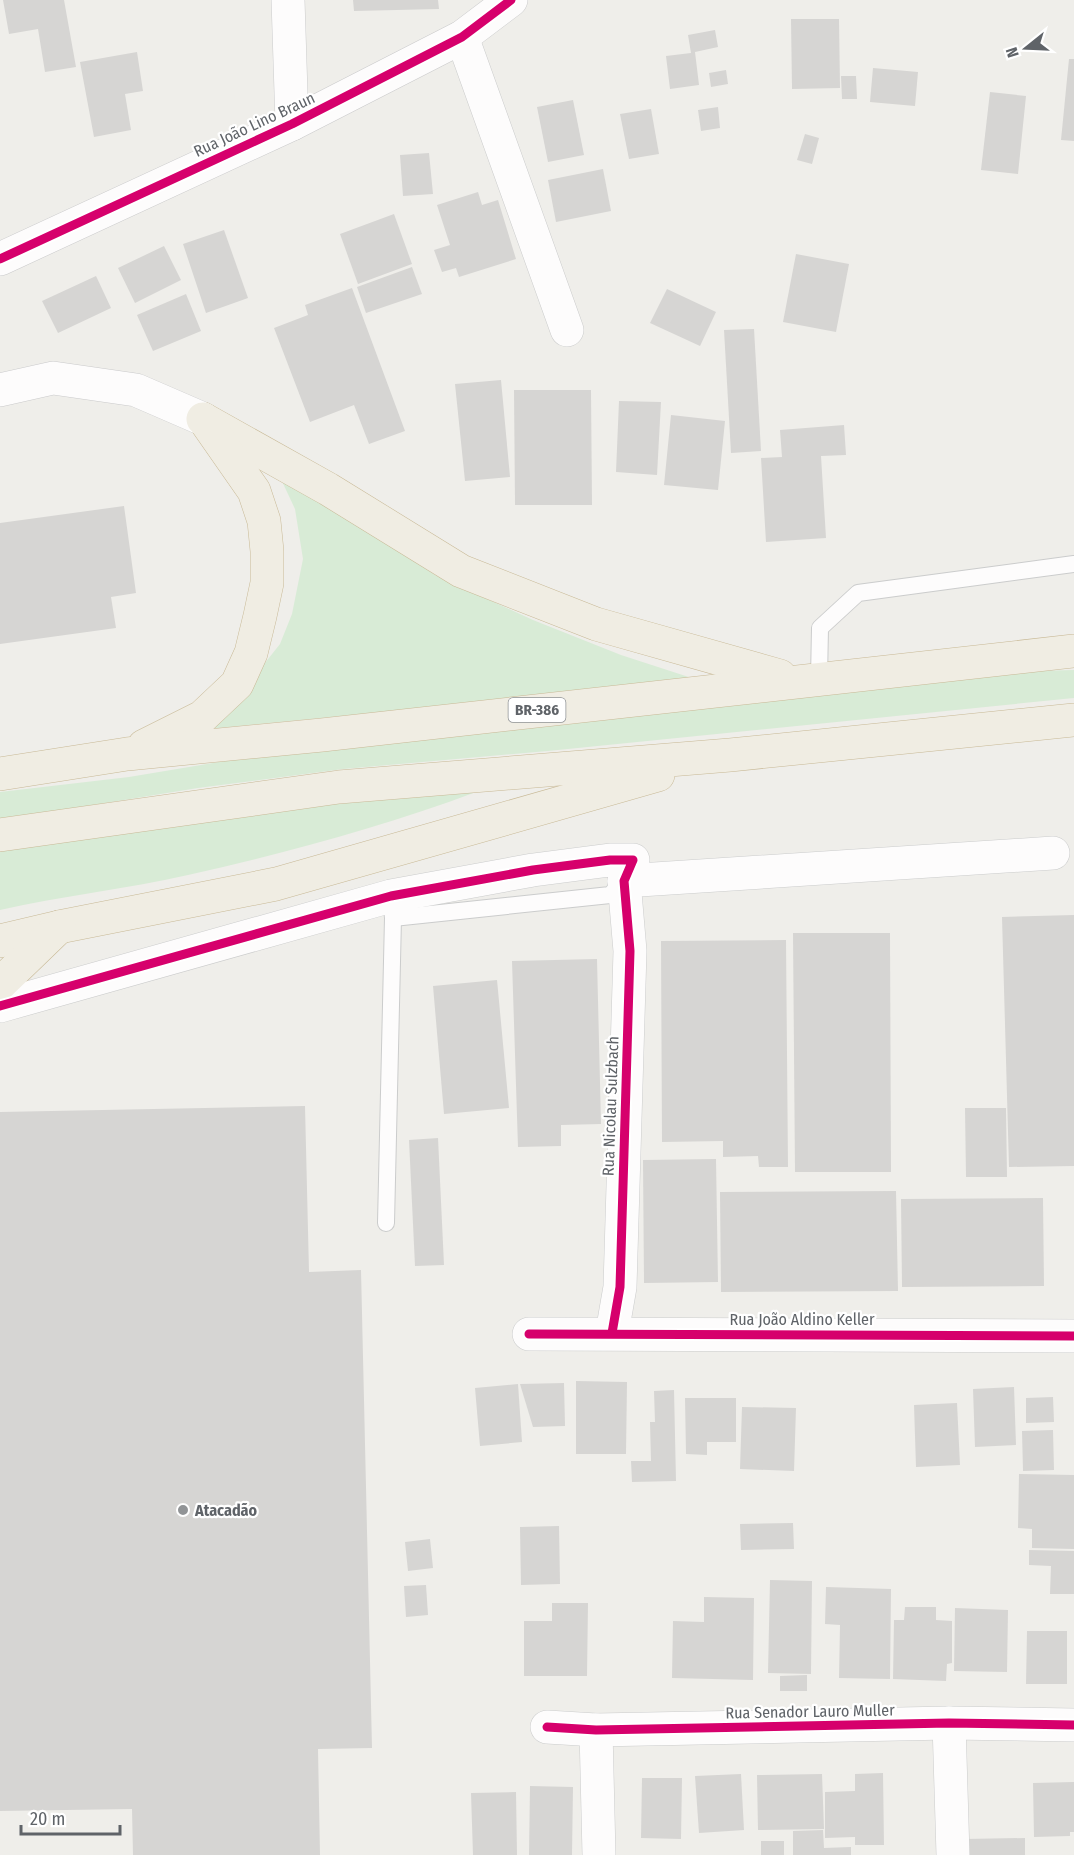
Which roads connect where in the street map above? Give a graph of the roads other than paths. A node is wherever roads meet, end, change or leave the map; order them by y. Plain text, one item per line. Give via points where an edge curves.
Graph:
1 (288, 0) edge
2 (511, 0) edge
3 (462, 37) junction
4 (292, 124) junction
5 (0, 259) edge
6 (567, 330) dead end
7 (0, 390) edge
8 (203, 419) junction
9 (1074, 564) edge
10 (1074, 651) edge
11 (808, 680) junction
12 (1074, 720) edge
13 (127, 754) junction
14 (730, 755) junction
15 (0, 774) edge
16 (0, 835) edge
17 (1053, 853) dead end
18 (615, 878) junction
19 (392, 907) junction
20 (59, 927) junction
21 (0, 941) edge
22 (0, 984) edge
23 (0, 1006) edge
24 (386, 1223) dead end
25 (612, 1333) junction
26 (529, 1334) dead end
27 (1074, 1336) edge
28 (950, 1723) junction
29 (1074, 1725) edge
30 (547, 1727) dead end
31 (596, 1730) junction
32 (599, 1855) edge
33 (953, 1855) edge

1 - 4 street
2 - 3 street, Rua João Lino Braun
3 - 4 street, Rua João Lino Braun
3 - 6 street
4 - 5 street, Rua João Lino Braun
7 - 8 street via 53,378 136,390
8 - 11 highway via 328,489 461,571 596,624
8 - 13 highway via 254,491 264,521 267,583 260,616 251,653 237,684 202,717
9 - 11 lane via 858,592 820,628
10 - 11 highway, BR-386
11 - 13 highway, BR-386
12 - 14 highway
13 - 15 highway, BR-386
14 - 16 highway via 339,787
14 - 20 highway via 276,884
17 - 18 street
18 - 19 street via 533,870
18 - 25 street, Rua Nicolau Sulzbach via 630,951 620,1287
19 - 23 street
19 - 24 lane
20 - 21 highway
20 - 22 highway
25 - 26 street, Rua João Aldino Keller
25 - 27 street, Rua João Aldino Keller
28 - 29 street, Rua Senador Lauro Muller
28 - 31 street, Rua Senador Lauro Muller
28 - 33 street
30 - 31 street, Rua Senador Lauro Muller
31 - 32 street

